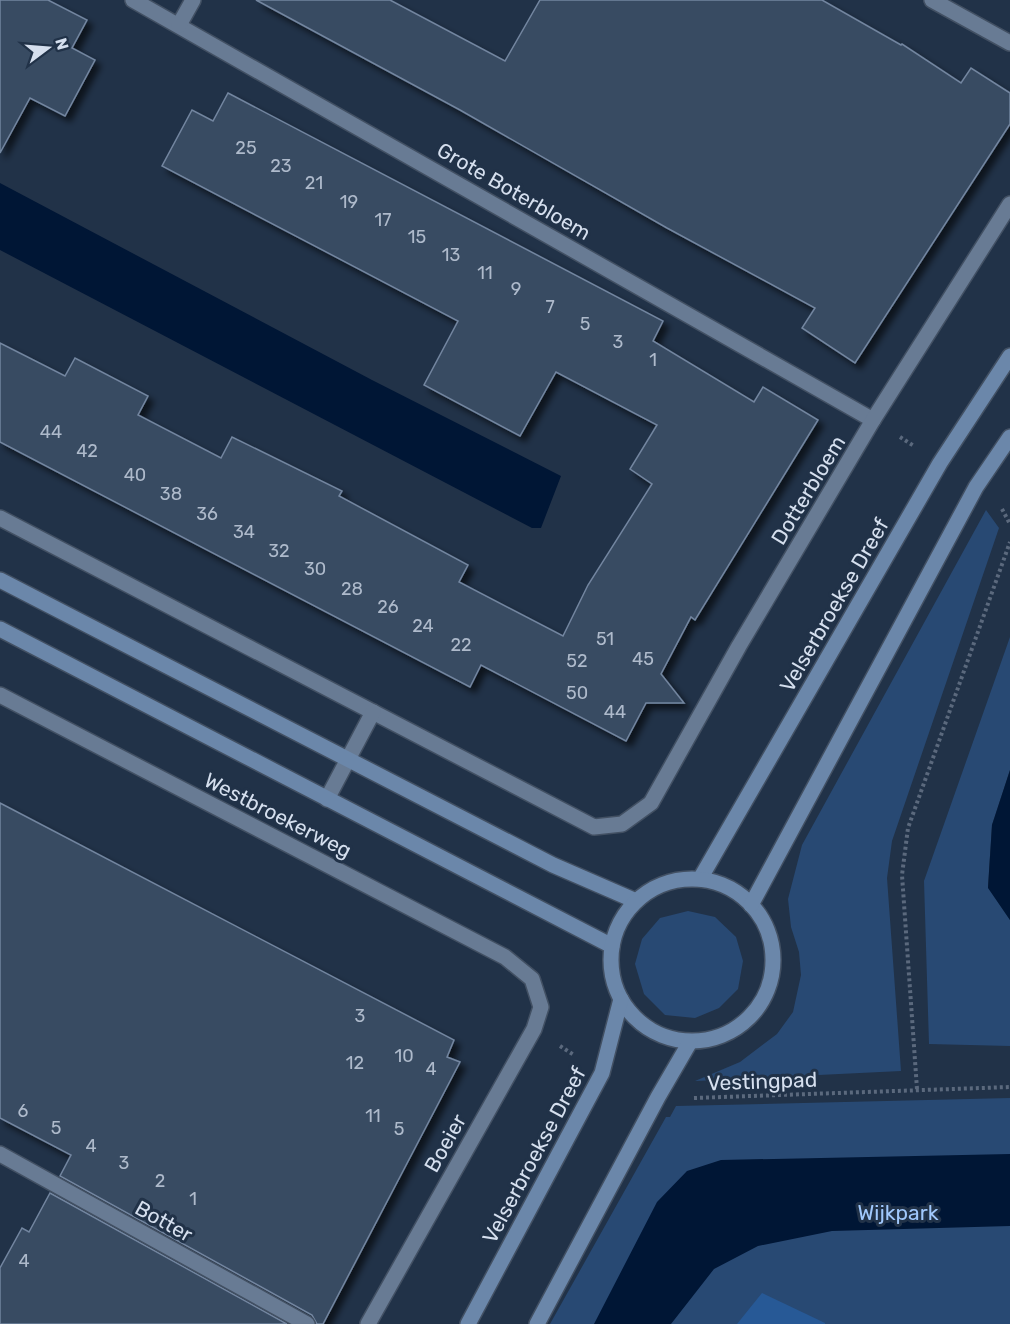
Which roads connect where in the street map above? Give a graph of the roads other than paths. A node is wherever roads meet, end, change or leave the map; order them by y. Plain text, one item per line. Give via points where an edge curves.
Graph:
1 (133, 0) edge
2 (193, 0) edge
3 (932, 0) edge
4 (179, 25) junction
5 (1010, 44) edge
6 (1010, 204) edge
7 (1010, 356) edge
8 (873, 420) junction
9 (1010, 437) edge
10 (0, 518) edge
11 (0, 580) edge
12 (0, 629) edge
13 (0, 695) edge
14 (373, 712) junction
15 (348, 759) junction
16 (327, 799) junction
17 (700, 879) junction
18 (636, 901) junction
19 (751, 905) junction
20 (612, 946) junction
21 (532, 979) joint
22 (621, 999) junction
23 (690, 1042) junction
24 (0, 1154) edge
25 (307, 1324) edge
26 (368, 1324) edge
27 (468, 1324) edge
28 (537, 1324) edge

1 - 4 street, Grote Boterbloem
2 - 4 street
3 - 5 street
4 - 8 street, Grote Boterbloem
6 - 8 street, Dotterbloem
7 - 17 main road, Velserbroekse Dreef via 940,464
8 - 14 street, Dotterbloem via 651,803 622,824 594,827
9 - 19 main road via 976,487
10 - 14 street
11 - 15 main road
12 - 16 main road, Westbroekerweg
13 - 21 street, Westbroekerweg via 505,957
14 - 15 street, Westbroekerweg
15 - 16 street, Westbroekerweg
15 - 18 main road via 553,865
16 - 20 main road, Westbroekerweg
17 - 18 main road via 677,880
17 - 19 main road via 727,887
18 - 20 main road via 621,922
19 - 23 main road via 764,924 772,947 766,993 753,1014 735,1029
20 - 22 main road via 613,982
21 - 26 street, Boeier via 541,1007 534,1029
22 - 23 main road via 638,1021 662,1036
22 - 27 main road, Velserbroekse Dreef via 602,1073
23 - 28 main road
24 - 25 street, Botter

